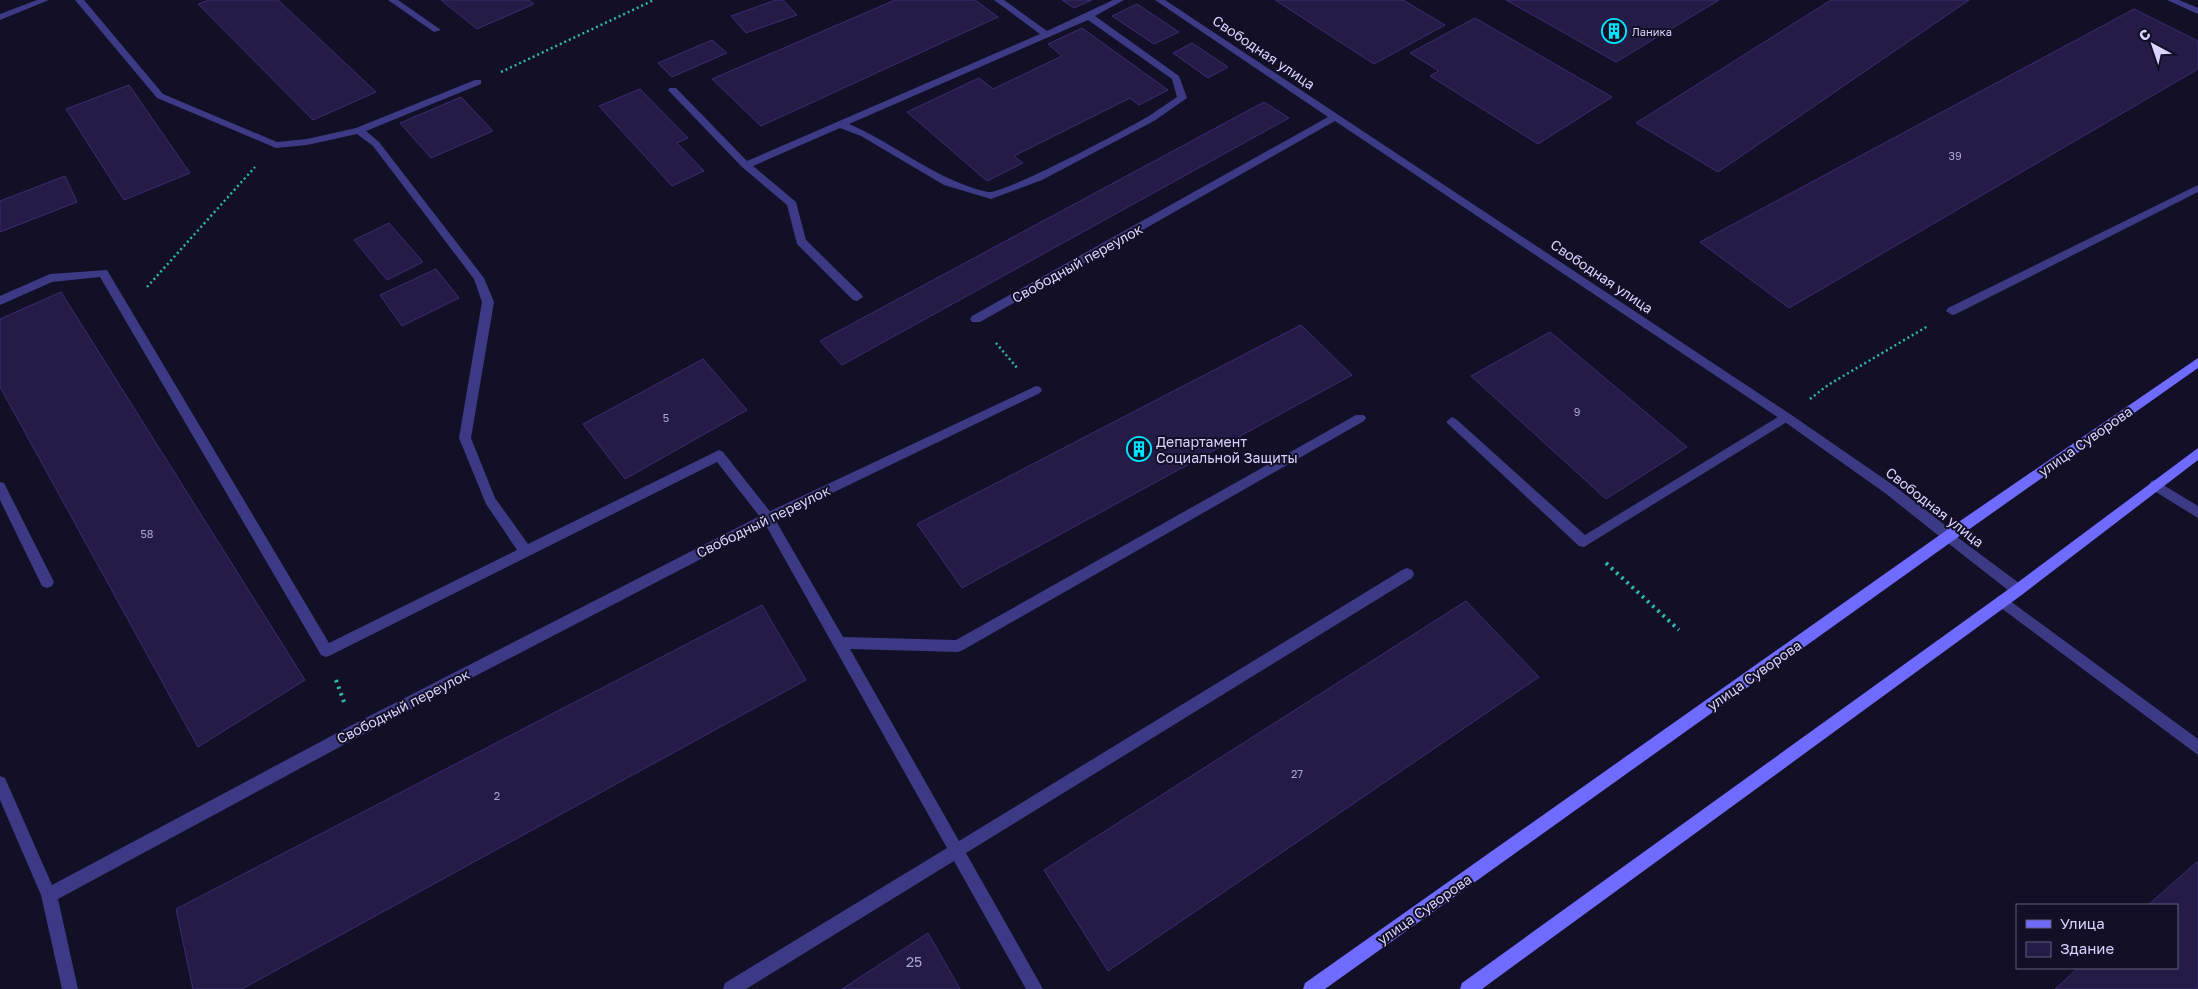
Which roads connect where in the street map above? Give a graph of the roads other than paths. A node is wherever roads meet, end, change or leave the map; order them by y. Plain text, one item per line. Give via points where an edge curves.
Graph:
1 (45, 0) edge
2 (79, 0) edge
3 (392, 0) edge
4 (998, 0) edge
5 (1120, 0) edge
6 (1159, 0) edge
7 (2172, 0) edge
8 (2198, 11) edge
9 (1089, 16) junction
10 (0, 17) edge
11 (437, 30) dead end
12 (1046, 34) junction
13 (478, 82) road end
14 (673, 90) dead end
15 (1335, 117) junction
16 (840, 124) junction
17 (360, 130) junction
18 (746, 165) junction
19 (2198, 188) edge
20 (857, 297) dead end
21 (0, 301) edge
22 (1952, 311) road end
23 (976, 319) road end
24 (2198, 362) edge
25 (1036, 390) road end
26 (1786, 417) junction
27 (1360, 418) dead end
28 (1452, 422) dead end
29 (2198, 453) edge
30 (2156, 485) junction
31 (0, 487) edge
32 (2198, 513) edge
33 (768, 518) junction
34 (1949, 536) junction
35 (526, 552) junction
36 (1407, 574) dead end
37 (47, 582) dead end
38 (2018, 590) junction
39 (2002, 601) junction
40 (839, 643) junction
41 (2198, 748) edge
42 (0, 783) edge
43 (956, 850) junction
44 (49, 895) junction
45 (70, 989) edge
46 (731, 989) edge
47 (1035, 989) edge
48 (1311, 989) edge
49 (1468, 989) edge

1 - 10 street
2 - 17 street via 160,96 276,145
3 - 11 street
4 - 12 street
5 - 9 street
6 - 15 street, Свободная улица
7 - 8 street
9 - 12 street
9 - 16 street via 1176,78 1182,98 1038,178 991,196 948,183 864,134
12 - 16 street
13 - 17 street
14 - 18 street
15 - 23 street, Свободный переулок
15 - 26 street, Свободная улица
16 - 18 street
17 - 35 street via 376,144 480,278 488,302 465,438 490,500
18 - 20 street via 792,204 801,241
19 - 22 street
21 - 35 street via 50,278 103,273 326,651
24 - 34 main road, улица Суворова
25 - 33 street, Свободный переулок
26 - 28 street via 1584,542
26 - 34 street, Свободная улица
27 - 40 street via 958,646
29 - 30 main road
30 - 32 street
30 - 38 main road
31 - 37 street
33 - 35 street via 719,455
33 - 40 street
33 - 44 street, Свободный переулок via 355,731
34 - 38 street, Свободная улица
34 - 48 main road, улица Суворова
36 - 43 street
38 - 39 main road
39 - 41 street
39 - 49 main road
40 - 43 street
42 - 44 street
43 - 46 street
43 - 47 street
44 - 45 street

